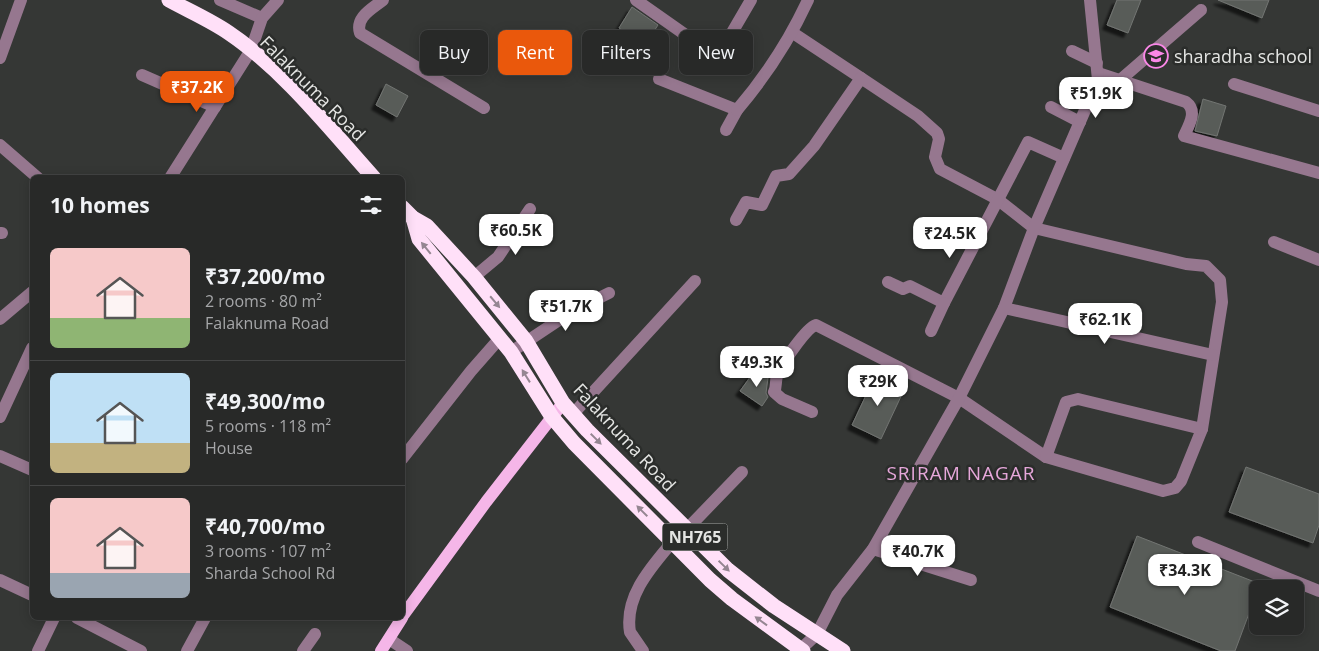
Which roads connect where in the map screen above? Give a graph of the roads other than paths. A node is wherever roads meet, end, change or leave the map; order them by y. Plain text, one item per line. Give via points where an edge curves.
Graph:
1 (21, 0) edge
2 (169, 0) edge
3 (278, 0) edge
4 (383, 0) edge
5 (636, 0) edge
6 (751, 0) edge
7 (808, 0) edge
8 (1090, 0) edge
9 (226, 2) edge
10 (1201, 10) dead end
11 (262, 18) junction
12 (793, 33) junction
13 (251, 50) junction
14 (1072, 51) dead end
15 (0, 58) edge
16 (1098, 68) junction
17 (142, 75) dead end
18 (861, 78) junction
19 (659, 79) dead end
20 (1119, 81) junction
21 (1234, 84) dead end
22 (215, 106) junction
23 (1051, 107) dead end
24 (484, 108) dead end
25 (737, 110) junction
26 (1319, 111) edge
27 (1080, 122) junction
28 (726, 130) dead end
29 (0, 145) edge
30 (1064, 158) junction
31 (1319, 174) edge
32 (35, 175) edge
33 (172, 175) edge
34 (371, 175) edge
35 (996, 199) junction
36 (530, 209) dead end
37 (408, 213) edge
38 (736, 220) dead end
39 (1034, 228) junction
40 (1274, 242) dead end
41 (1319, 260) edge
42 (474, 277) junction
43 (695, 281) dead end
44 (888, 282) dead end
45 (609, 293) dead end
46 (30, 294) edge
47 (944, 303) junction
48 (1004, 308) junction
49 (0, 319) edge
50 (931, 331) dead end
51 (500, 338) junction
52 (526, 341) junction
53 (30, 352) edge
54 (511, 352) junction
55 (1213, 355) junction
56 (959, 398) junction
57 (568, 408) junction
58 (812, 412) dead end
59 (0, 417) edge
60 (552, 417) junction
61 (1202, 429) junction
62 (405, 455) edge
63 (0, 456) edge
64 (1046, 457) junction
65 (30, 469) edge
66 (742, 472) dead end
67 (687, 529) junction
68 (673, 541) junction
69 (1198, 542) dead end
70 (873, 549) junction
71 (0, 580) edge
72 (971, 580) dead end
73 (1319, 591) edge
74 (30, 594) edge
75 (405, 613) edge
76 (53, 620) edge
77 (81, 620) edge
78 (204, 620) edge
79 (400, 620) edge
80 (315, 634) dead end
81 (817, 634) junction
82 (388, 639) junction
83 (802, 650) edge
84 (38, 651) edge
85 (141, 651) edge
86 (187, 651) edge
87 (303, 651) edge
88 (381, 651) edge
89 (406, 651) edge
90 (643, 651) edge
91 (842, 651) edge

1 - 15 street
2 - 13 highway, Falaknuma Road via 228,33
3 - 11 street
4 - 24 street via 360,18 360,33
5 - 6 street via 707,50 715,51 723,48
7 - 12 street
8 - 16 street
9 - 11 street
10 - 20 street
11 - 13 street
12 - 18 street
12 - 25 street via 763,79
13 - 22 street
13 - 34 highway, Falaknuma Road via 280,76
14 - 16 street
16 - 20 street
16 - 27 street via 1098,80
17 - 22 street
18 - 35 street via 918,116 937,133 935,157 940,168
18 - 38 street via 814,146 789,174 776,176 762,205 746,202
19 - 25 street
20 - 31 street via 1191,106 1184,136
21 - 26 street
22 - 33 street
23 - 27 street
25 - 28 street
27 - 30 street
29 - 32 street
30 - 35 street via 1028,142
30 - 39 street
35 - 39 street
35 - 47 street
36 - 42 street via 498,257
37 - 42 highway, Falaknuma Road / NH765 via 427,226
51 -> 37 highway, Falaknuma Road / NH765 via 419,239
39 - 48 street
39 - 55 street via 1206,266 1220,280 1222,302
40 - 41 street
42 -> 52 highway, Falaknuma Road / NH765
43 - 57 street
44 - 47 street via 903,289 910,286
45 - 52 street via 571,312
46 - 49 street
47 - 50 street
48 - 55 street
48 - 56 street
51 - 54 highway, Falaknuma Road / NH765
51 - 62 street
52 - 54 street
52 - 57 highway, Falaknuma Road / NH765
53 - 59 street
60 -> 54 highway, Falaknuma Road / NH765
55 - 61 street
56 - 58 street via 814,325 807,329 777,376 774,392
56 - 64 street
56 - 70 street
57 - 60 main road
57 -> 67 highway, Falaknuma Road / NH765
68 -> 60 highway, Falaknuma Road / NH765
60 - 75 main road
61 - 64 street via 1078,399 1066,402
61 - 64 street via 1181,481 1175,488 1163,491
63 - 65 street
66 - 67 street
67 -> 81 highway, Falaknuma Road / NH765 via 728,570
83 -> 68 highway, Falaknuma Road / NH765 via 732,599
68 - 90 street via 643,577 634,599 630,632
69 - 73 street
70 - 72 street
70 - 81 street via 837,595
71 - 74 street
76 - 84 street
77 - 85 street
78 - 86 street
79 - 82 main road
80 - 87 street
81 - 83 street
81 - 91 highway, Falaknuma Road / NH765
82 - 88 main road
82 - 89 street

